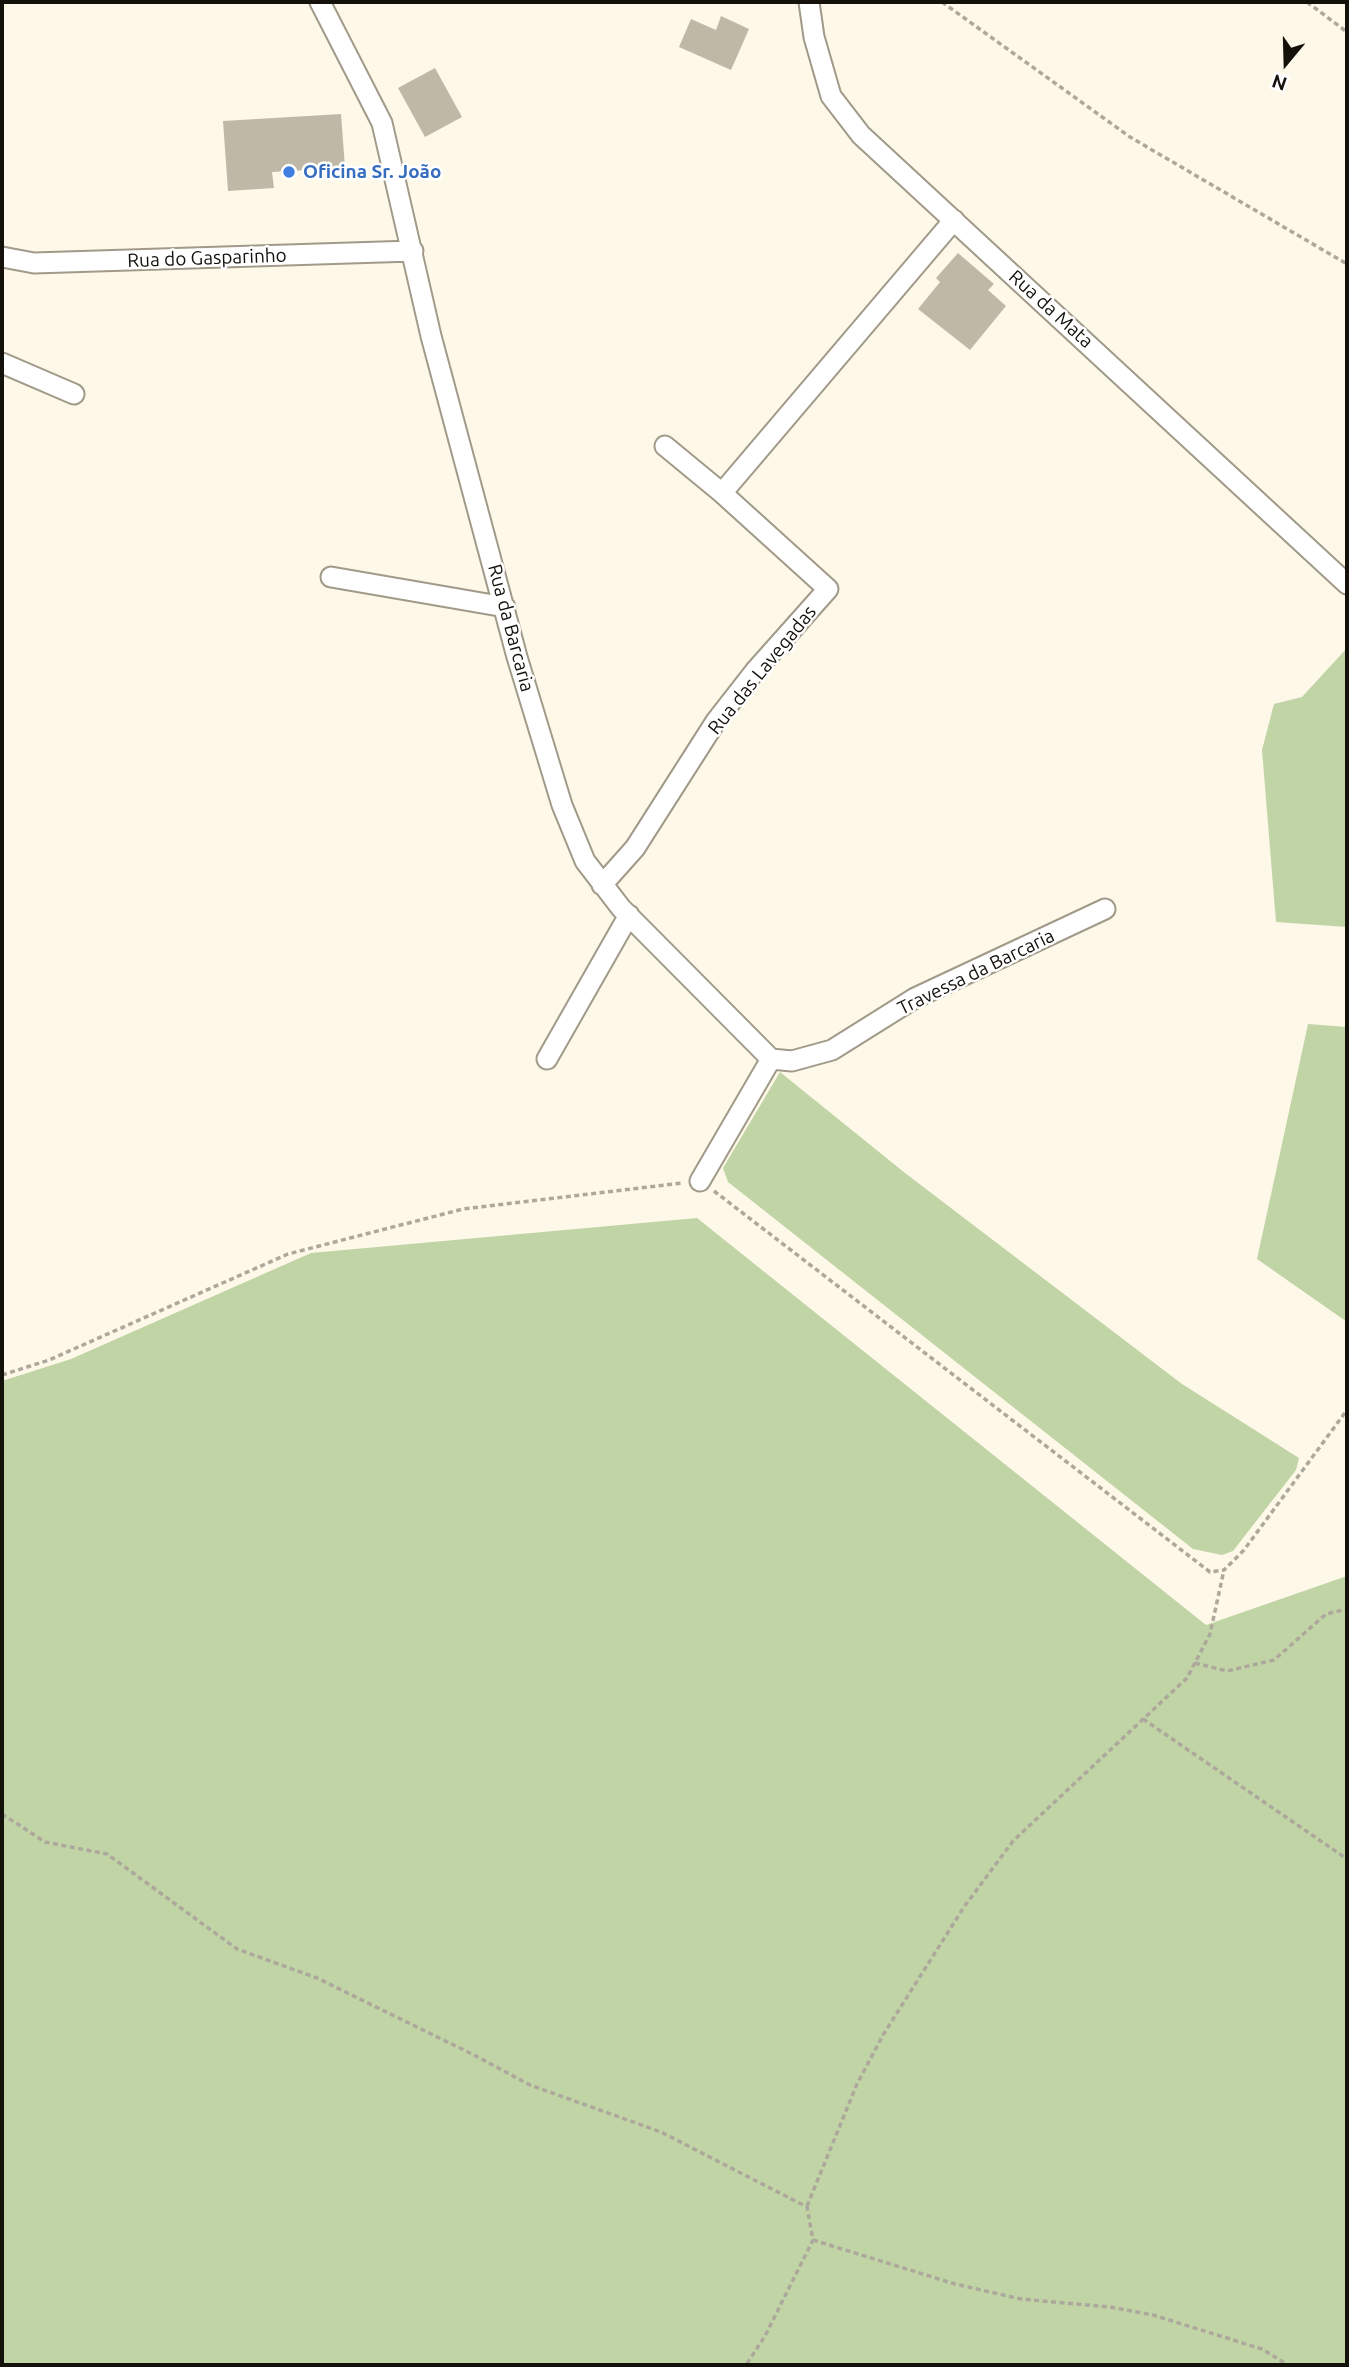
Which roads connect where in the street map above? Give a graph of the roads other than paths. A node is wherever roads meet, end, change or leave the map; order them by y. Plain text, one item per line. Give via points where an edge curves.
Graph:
1 (320, 2) edge
2 (809, 2) edge
3 (954, 220) junction
4 (412, 251) junction
5 (2, 257) edge
6 (2, 363) edge
7 (74, 394) dead end
8 (665, 446) dead end
9 (722, 493) junction
10 (331, 577) dead end
11 (1347, 584) edge
12 (505, 607) junction
13 (602, 885) junction
14 (1105, 909) dead end
15 (629, 915) junction
16 (547, 1059) dead end
17 (771, 1059) junction
18 (700, 1181) road end

1 - 4 street, Rua da Barcaria via 382,124
2 - 3 street, Rua da Mata via 831,96 861,135
3 - 9 street
3 - 11 street, Rua da Mata
4 - 5 street, Rua do Gasparinho via 33,263
4 - 12 street, Rua da Barcaria
6 - 7 street
8 - 9 street
9 - 13 street, Rua das Lavegadas via 828,589 716,721 635,848
10 - 12 street
12 - 13 street, Rua da Barcaria via 562,805 585,861
13 - 15 street, Rua da Barcaria
14 - 17 street, Travessa da Barcaria via 915,998 832,1050 792,1061
15 - 16 street
15 - 17 street, Rua da Barcaria
17 - 18 street

